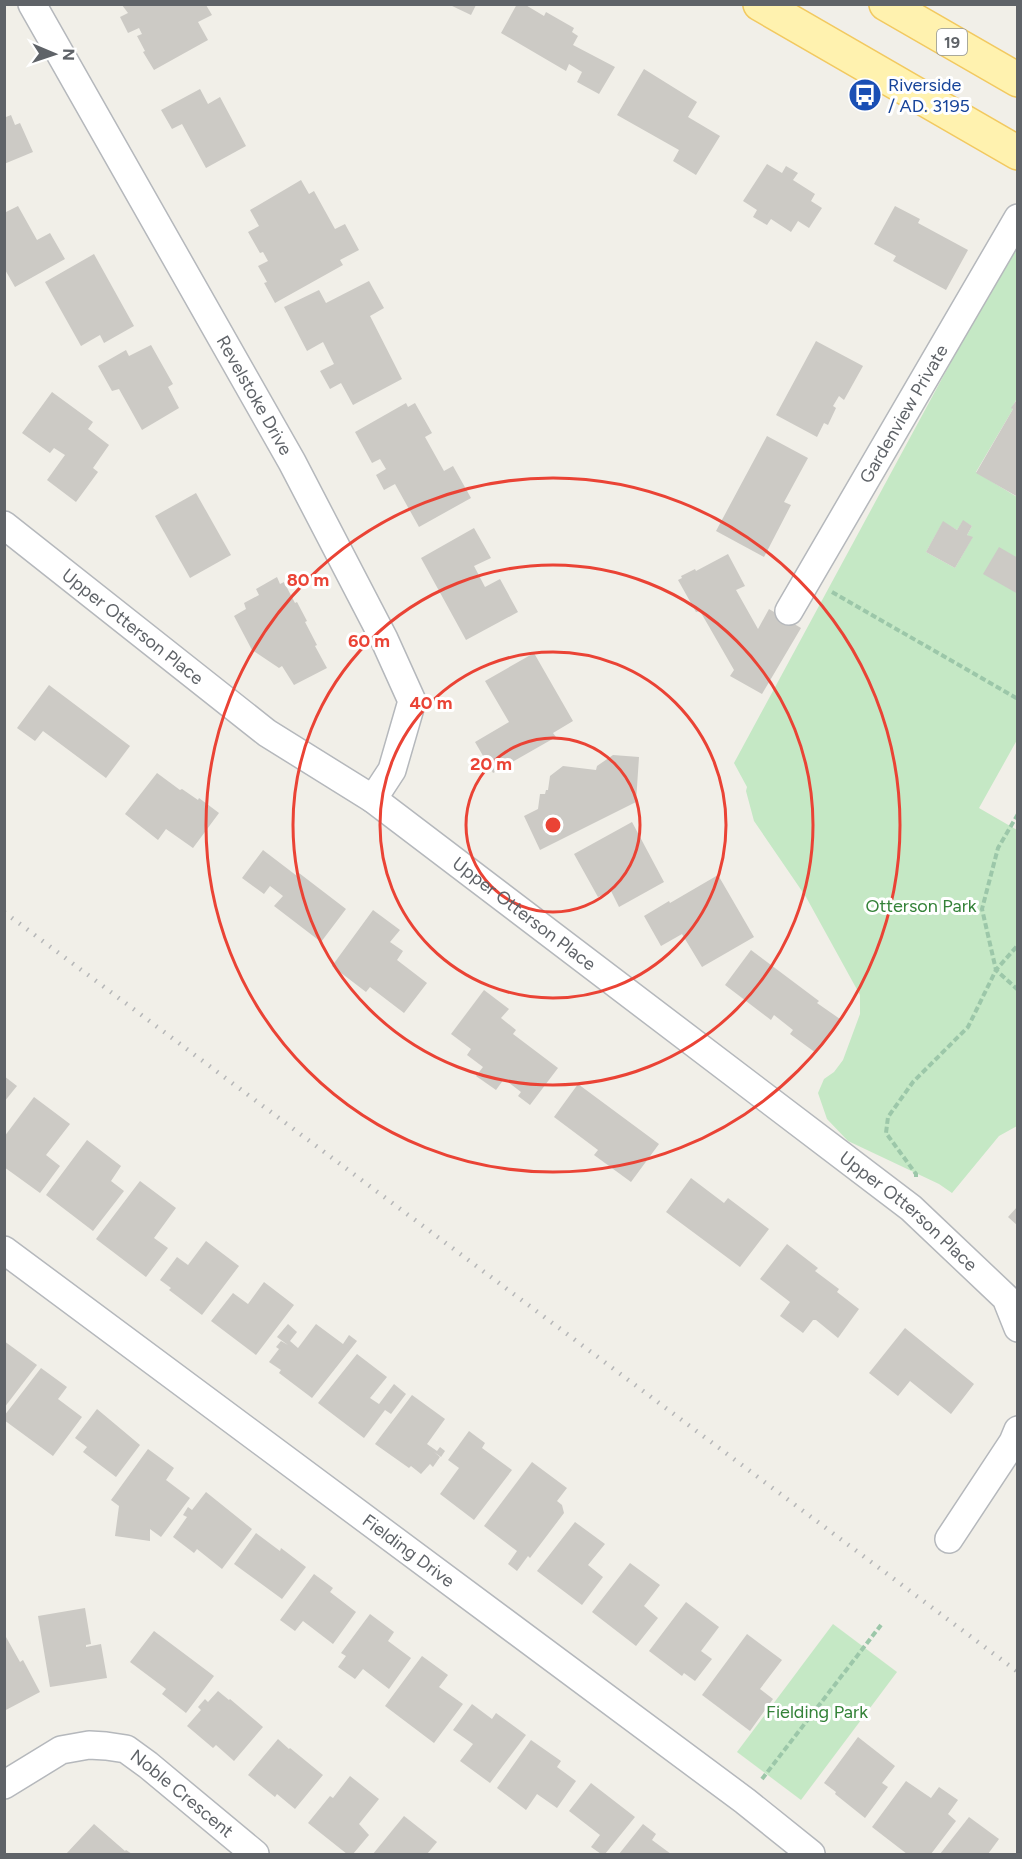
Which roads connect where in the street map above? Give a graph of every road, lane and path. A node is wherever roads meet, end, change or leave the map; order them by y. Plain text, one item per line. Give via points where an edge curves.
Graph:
1 (32, 4) edge
2 (760, 4) edge
3 (886, 4) edge
4 (1017, 80) edge
5 (1017, 153) edge
6 (1017, 218) edge
7 (4, 525) edge
8 (808, 578) junction
9 (789, 611) dead end
10 (1017, 699) edge
11 (373, 799) junction
12 (1017, 814) edge
13 (1017, 945) edge
14 (996, 970) junction
15 (1017, 990) edge
16 (911, 1208) junction
17 (4, 1250) edge
18 (1017, 1328) edge
19 (1017, 1430) edge
20 (949, 1539) dead end
21 (881, 1625) dead end
22 (4, 1785) edge
23 (745, 1802) junction
24 (255, 1854) edge
25 (811, 1854) edge

1 - 11 street, Revelstoke Drive via 292,462 412,701 392,771
2 - 5 main road
3 - 4 main road, 19
6 - 8 street, Gardenview Private
7 - 11 street, Upper Otterson Place via 267,733
8 - 9 street, Gardenview Private
8 - 10 path
11 - 16 street, Upper Otterson Place
12 - 14 path via 998,848 982,909
13 - 14 path
14 - 15 path
14 - 16 path via 968,1027 913,1082 888,1117 886,1133 916,1174
16 - 18 street, Upper Otterson Place via 1006,1298
17 - 23 street, Fielding Drive
19 - 20 street
21 - 23 path
22 - 24 street, Noble Crescent via 61,1750 89,1745 126,1749
23 - 25 street, Fielding Drive

